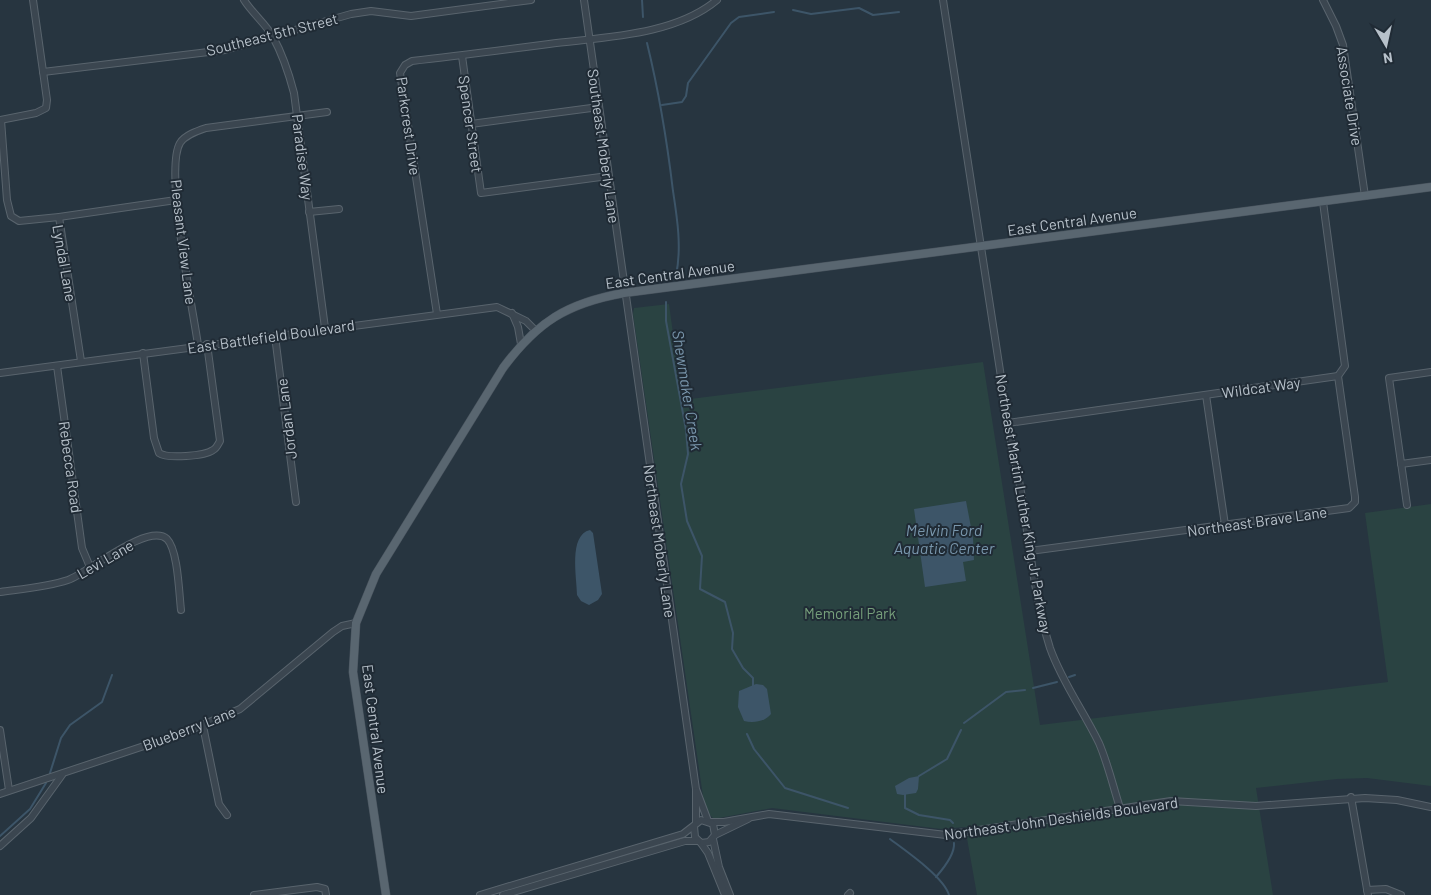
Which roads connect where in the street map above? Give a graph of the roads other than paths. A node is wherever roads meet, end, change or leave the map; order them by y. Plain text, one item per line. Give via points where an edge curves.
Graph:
1 (33, 0) edge
2 (244, 0) edge
3 (531, 0) edge
4 (584, 0) edge
5 (717, 0) edge
6 (943, 0) edge
7 (1323, 0) edge
8 (272, 36) junction
9 (590, 39) junction
10 (462, 56) junction
11 (44, 72) junction
12 (599, 107) junction
13 (327, 112) dead end
14 (298, 117) junction
15 (0, 120) edge
16 (471, 124) junction
17 (608, 176) junction
18 (1431, 187) edge
19 (1365, 196) junction
20 (176, 200) junction
21 (1323, 202) junction
22 (339, 209) dead end
23 (309, 212) junction
24 (59, 218) junction
25 (981, 247) junction
26 (624, 293) junction
27 (512, 313) junction
28 (437, 314) junction
29 (325, 328) junction
30 (535, 330) junction
31 (275, 336) junction
32 (208, 344) junction
33 (521, 344) junction
34 (198, 345) junction
35 (143, 352) junction
36 (81, 361) junction
37 (57, 366) junction
38 (1431, 372) edge
39 (0, 373) edge
40 (1338, 376) junction
41 (1206, 395) junction
42 (1008, 423) junction
43 (1431, 460) edge
44 (1401, 464) junction
45 (296, 502) dead end
46 (1406, 504) dead end
47 (1225, 525) junction
48 (1030, 551) junction
49 (90, 567) junction
50 (0, 592) edge
51 (181, 610) dead end
52 (356, 623) junction
53 (203, 726) junction
54 (0, 730) edge
55 (62, 775) junction
56 (696, 789) junction
57 (9, 790) junction
58 (0, 794) edge
59 (1351, 798) junction
60 (1431, 807) edge
61 (1120, 808) junction
62 (227, 815) dead end
63 (751, 818) junction
64 (709, 821) junction
65 (695, 825) junction
66 (714, 837) junction
67 (699, 842) junction
68 (0, 846) edge
69 (326, 892) edge
70 (1368, 892) edge
71 (255, 895) edge
72 (386, 895) edge
73 (480, 895) edge
74 (503, 895) edge
75 (724, 895) edge
76 (730, 895) edge
77 (1401, 895) edge

1 - 11 street
2 - 8 street, Paradise Way
3 - 8 street, Southeast 5th Street via 411,16 371,11
4 - 9 street, Southeast Moberly Lane
5 - 9 street via 695,15 668,26
6 - 25 street, Northeast Martin Luther King Jr Parkway
7 - 19 street, Associate Drive via 1343,45
8 - 11 street, Southeast 5th Street via 225,50
8 - 14 street, Paradise Way via 288,70
9 - 10 street, Parkcrest Drive
9 - 12 street, Southeast Moberly Lane
10 - 16 street, Spencer Street
10 - 28 street, Parkcrest Drive via 412,61 400,72
11 - 15 street via 46,108
12 - 16 street
12 - 17 street, Southeast Moberly Lane
13 - 14 street, Pleasant View Lane
14 - 20 street, Pleasant View Lane via 206,128 192,133 180,142 175,158
14 - 23 street, Paradise Way
15 - 24 street, Lyndal Lane via 7,200 12,216 19,220
16 - 17 street, Spencer Street via 482,193
17 - 26 street, Southeast Moberly Lane
18 - 19 main road, East Central Avenue
19 - 21 main road, East Central Avenue
20 - 24 street
20 - 34 street, Pleasant View Lane
21 - 25 main road, East Central Avenue
21 - 40 street via 1344,366
22 - 23 street
23 - 29 street, Paradise Way
24 - 36 street, Lyndal Lane
25 - 26 main road, East Central Avenue
25 - 42 street, Northeast Martin Luther King Jr Parkway
26 - 30 main road, East Central Avenue via 579,304
26 - 56 street, Northeast Moberly Lane
27 - 28 street, East Battlefield Boulevard via 497,307
27 - 30 street, East Battlefield Boulevard
27 - 33 street
28 - 29 street, East Battlefield Boulevard
29 - 31 street, East Battlefield Boulevard
30 - 33 main road, East Central Avenue
31 - 32 street, East Battlefield Boulevard
31 - 45 street, Jordan Lane
32 - 34 street, East Battlefield Boulevard
32 - 35 street via 220,441 209,452 169,458 159,454 154,438
33 - 52 main road, East Central Avenue via 497,376 376,574
34 - 35 street, East Battlefield Boulevard
35 - 36 street, East Battlefield Boulevard
36 - 37 street, East Battlefield Boulevard
37 - 39 street, East Battlefield Boulevard
37 - 49 street, Rebecca Road via 82,548
38 - 44 street via 1389,378
40 - 41 street, Wildcat Way
40 - 47 street, Northeast Brave Lane via 1355,497 1352,506 1344,510
41 - 42 street, Wildcat Way
41 - 47 street
42 - 48 street, Northeast Martin Luther King Jr Parkway
43 - 44 street
44 - 46 street
47 - 48 street, Northeast Brave Lane
48 - 61 street, Northeast Martin Luther King Jr Parkway via 1049,645 1059,674 1098,742
49 - 50 street, Levi Lane via 58,583
49 - 51 street, Levi Lane via 141,538 164,537 172,548
52 - 53 street, Blueberry Lane via 332,632 240,709
52 - 72 main road, East Central Avenue via 353,672
53 - 55 street, Blueberry Lane
53 - 62 street via 219,804
54 - 57 street
55 - 57 street, Blueberry Lane
55 - 68 street via 30,818
56 - 64 street, Northeast Moberly Lane
56 - 65 street, Northeast Moberly Lane
57 - 58 street, Blueberry Lane
59 - 60 street, Northeast John Deshields Boulevard via 1397,800
59 - 61 street, Northeast John Deshields Boulevard via 1256,806 1171,801
59 - 70 street
61 - 63 street, Northeast John Deshields Boulevard via 946,835 780,815
63 - 64 street, Northeast John Deshields Boulevard via 717,823
63 - 66 street, Northeast John Deshields Boulevard
64 - 65 street
64 - 66 street via 715,827
65 - 67 street via 693,831
65 - 73 street via 683,834
66 - 67 street
66 - 76 street via 719,867
67 - 74 street via 685,841
67 - 75 street via 708,853
69 - 71 street via 316,887
70 - 77 street via 1386,889

